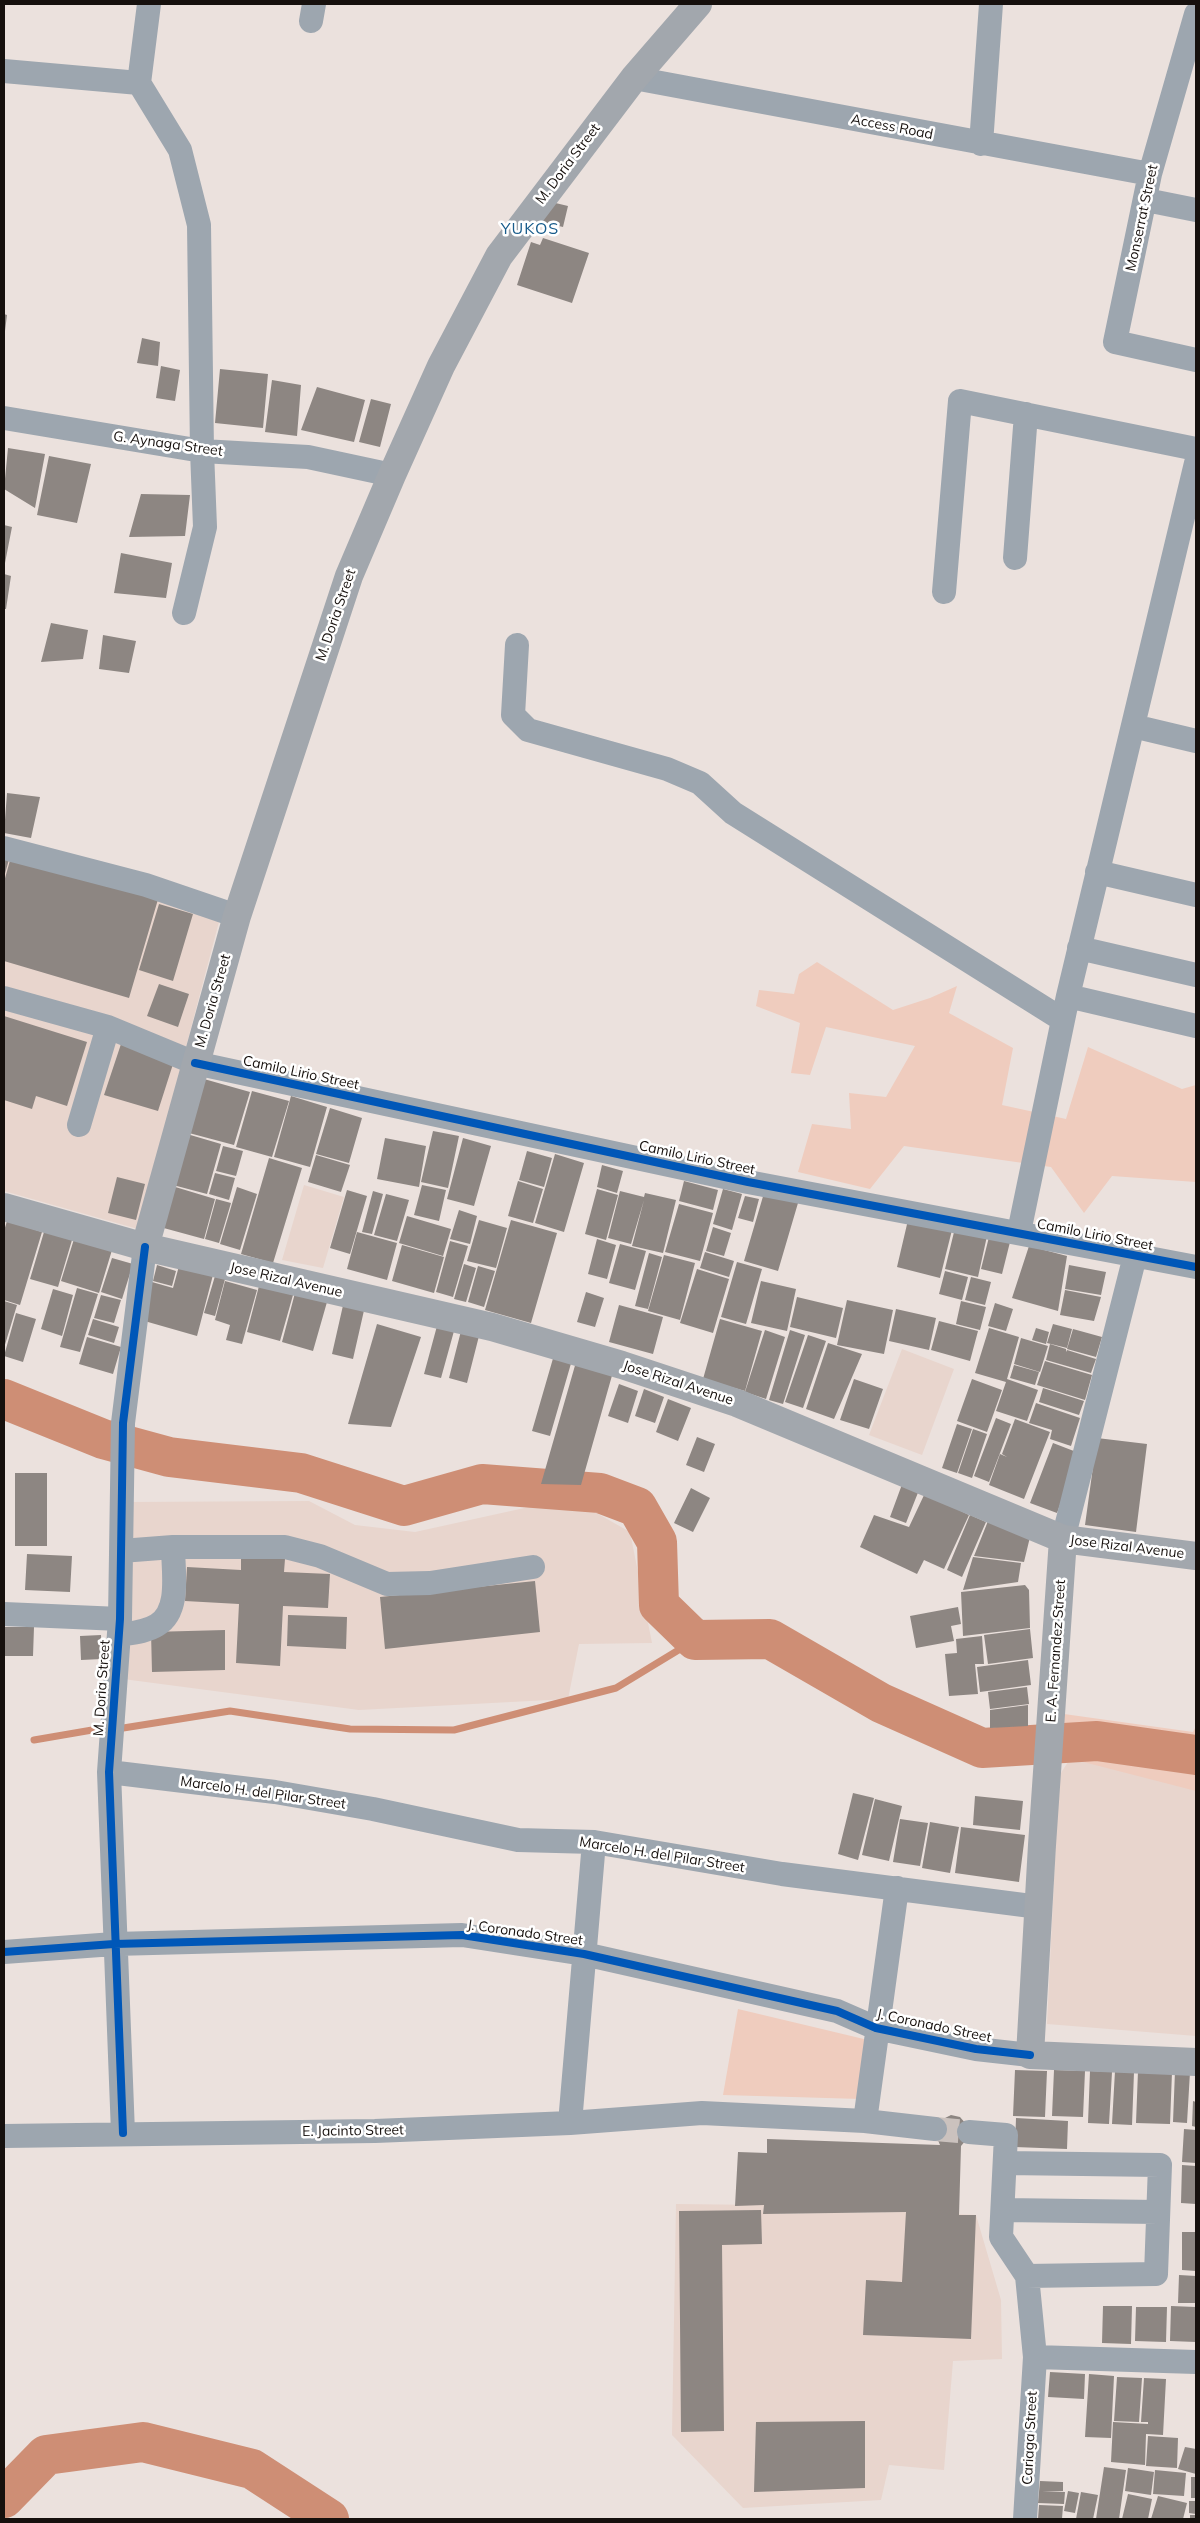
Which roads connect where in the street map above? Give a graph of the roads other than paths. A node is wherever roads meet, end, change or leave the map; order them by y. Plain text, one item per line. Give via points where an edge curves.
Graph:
1 (149, 4) edge
2 (698, 4) edge
3 (991, 4) edge
4 (1196, 18) edge
5 (4, 71) edge
6 (634, 78) junction
7 (139, 83) junction
8 (982, 144) junction
9 (1150, 174) junction
10 (1146, 200) junction
11 (1196, 210) edge
12 (1196, 360) edge
13 (1026, 414) junction
14 (4, 418) edge
15 (1196, 449) edge
16 (202, 451) junction
17 (1196, 463) edge
18 (392, 475) junction
19 (1015, 558) dead end
20 (944, 592) dead end
21 (184, 613) dead end
22 (517, 645) dead end
23 (1133, 726) junction
24 (1196, 741) edge
25 (4, 848) edge
26 (1098, 872) junction
27 (1196, 895) edge
28 (237, 916) junction
29 (1079, 948) junction
30 (1196, 975) edge
31 (1068, 996) junction
32 (4, 998) edge
33 (1063, 1020) junction
34 (1196, 1026) edge
35 (108, 1027) junction
36 (195, 1063) junction
37 (79, 1125) dead end
38 (4, 1207) edge
39 (1019, 1232) junction
40 (145, 1246) junction
41 (1135, 1256) junction
42 (1196, 1267) edge
43 (1063, 1539) junction
44 (172, 1547) junction
45 (121, 1550) junction
46 (1196, 1556) edge
47 (533, 1566) dead end
48 (4, 1614) edge
49 (119, 1627) junction
50 (109, 1772) junction
51 (594, 1842) junction
52 (897, 1888) junction
53 (1039, 1907) junction
54 (114, 1944) junction
55 (4, 1952) edge
56 (584, 1954) junction
57 (876, 2028) junction
58 (1030, 2055) junction
59 (1196, 2062) edge
60 (864, 2122) junction
61 (570, 2123) junction
62 (935, 2129) tunnel mouth
63 (968, 2132) tunnel mouth
64 (123, 2133) junction
65 (4, 2136) edge
66 (1005, 2163) junction
67 (1003, 2210) junction
68 (1158, 2212) junction
69 (1027, 2276) junction
70 (1034, 2357) junction
71 (1196, 2362) edge
72 (1025, 2519) edge

1 - 7 street
2 - 6 main road, M. Doria Street
3 - 8 street
4 - 9 street, Monserrat Street
5 - 7 street
6 - 8 street, Access Road
6 - 18 main road, M. Doria Street via 500,256 441,366
7 - 16 street via 180,150 199,225
8 - 9 street, Access Road
9 - 10 street, Monserrat Street
10 - 11 street
10 - 12 street, Monserrat Street via 1115,342
13 - 15 street
13 - 19 street
13 - 20 street via 960,401
14 - 16 street, G. Aynaga Street
16 - 18 street, G. Aynaga Street via 308,457
16 - 21 street via 205,527
17 - 23 street
18 - 28 main road, M. Doria Street via 349,576
22 - 33 street via 514,715 528,730 667,769 700,783 733,813
23 - 24 street
23 - 26 street
25 - 28 street via 146,885
26 - 27 street
26 - 29 street
28 - 36 main road, M. Doria Street
29 - 30 street
29 - 31 street
31 - 33 street
31 - 34 street
32 - 35 street, Camilo Lirio Street
33 - 39 street
35 - 36 street, Camilo Lirio Street
35 - 37 street
36 - 39 street, Camilo Lirio Street via 748,1182
36 - 40 main road, M. Doria Street
38 - 40 main road, Jose Rizal Avenue
39 - 41 street, Camilo Lirio Street
40 - 43 main road, Jose Rizal Avenue via 492,1327 622,1365 737,1403
40 - 45 street, M. Doria Street via 123,1423
41 - 42 street, Camilo Lirio Street
41 - 43 street, E. A. Fernandez Street
43 - 46 main road, Jose Rizal Avenue
43 - 53 main road, E. A. Fernandez Street
44 - 45 street
44 - 47 street via 285,1547 320,1556 387,1584 430,1583
44 - 49 street via 169,1614 148,1630
45 - 49 street, M. Doria Street
48 - 49 street
49 - 50 street, M. Doria Street
50 - 51 street, Marcelo H. del Pilar Street via 274,1792 518,1840
50 - 54 street, M. Doria Street
51 - 52 street, Marcelo H. del Pilar Street via 782,1874
51 - 56 street
52 - 53 street, Marcelo H. del Pilar Street
52 - 57 street
53 - 58 main road, E. A. Fernandez Street
54 - 55 street, J. Coronado Street
54 - 56 street, J. Coronado Street via 462,1936
54 - 64 street, M. Doria Street
56 - 57 street, J. Coronado Street via 837,2012
56 - 61 street
57 - 58 street, J. Coronado Street via 976,2049
57 - 60 street
58 - 59 main road, J. Coronado Street
60 - 61 street, E. Jacinto Street via 702,2113
60 - 62 street, E. Jacinto Street
61 - 64 street, E. Jacinto Street via 374,2131
63 - 66 street via 1006,2135
64 - 65 street, E. Jacinto Street
66 - 67 street
66 - 68 street via 1160,2165
67 - 68 street
67 - 69 street via 1001,2237
68 - 69 street via 1156,2274
69 - 70 street, Cariaga Street
70 - 71 street
70 - 72 street, Cariaga Street

